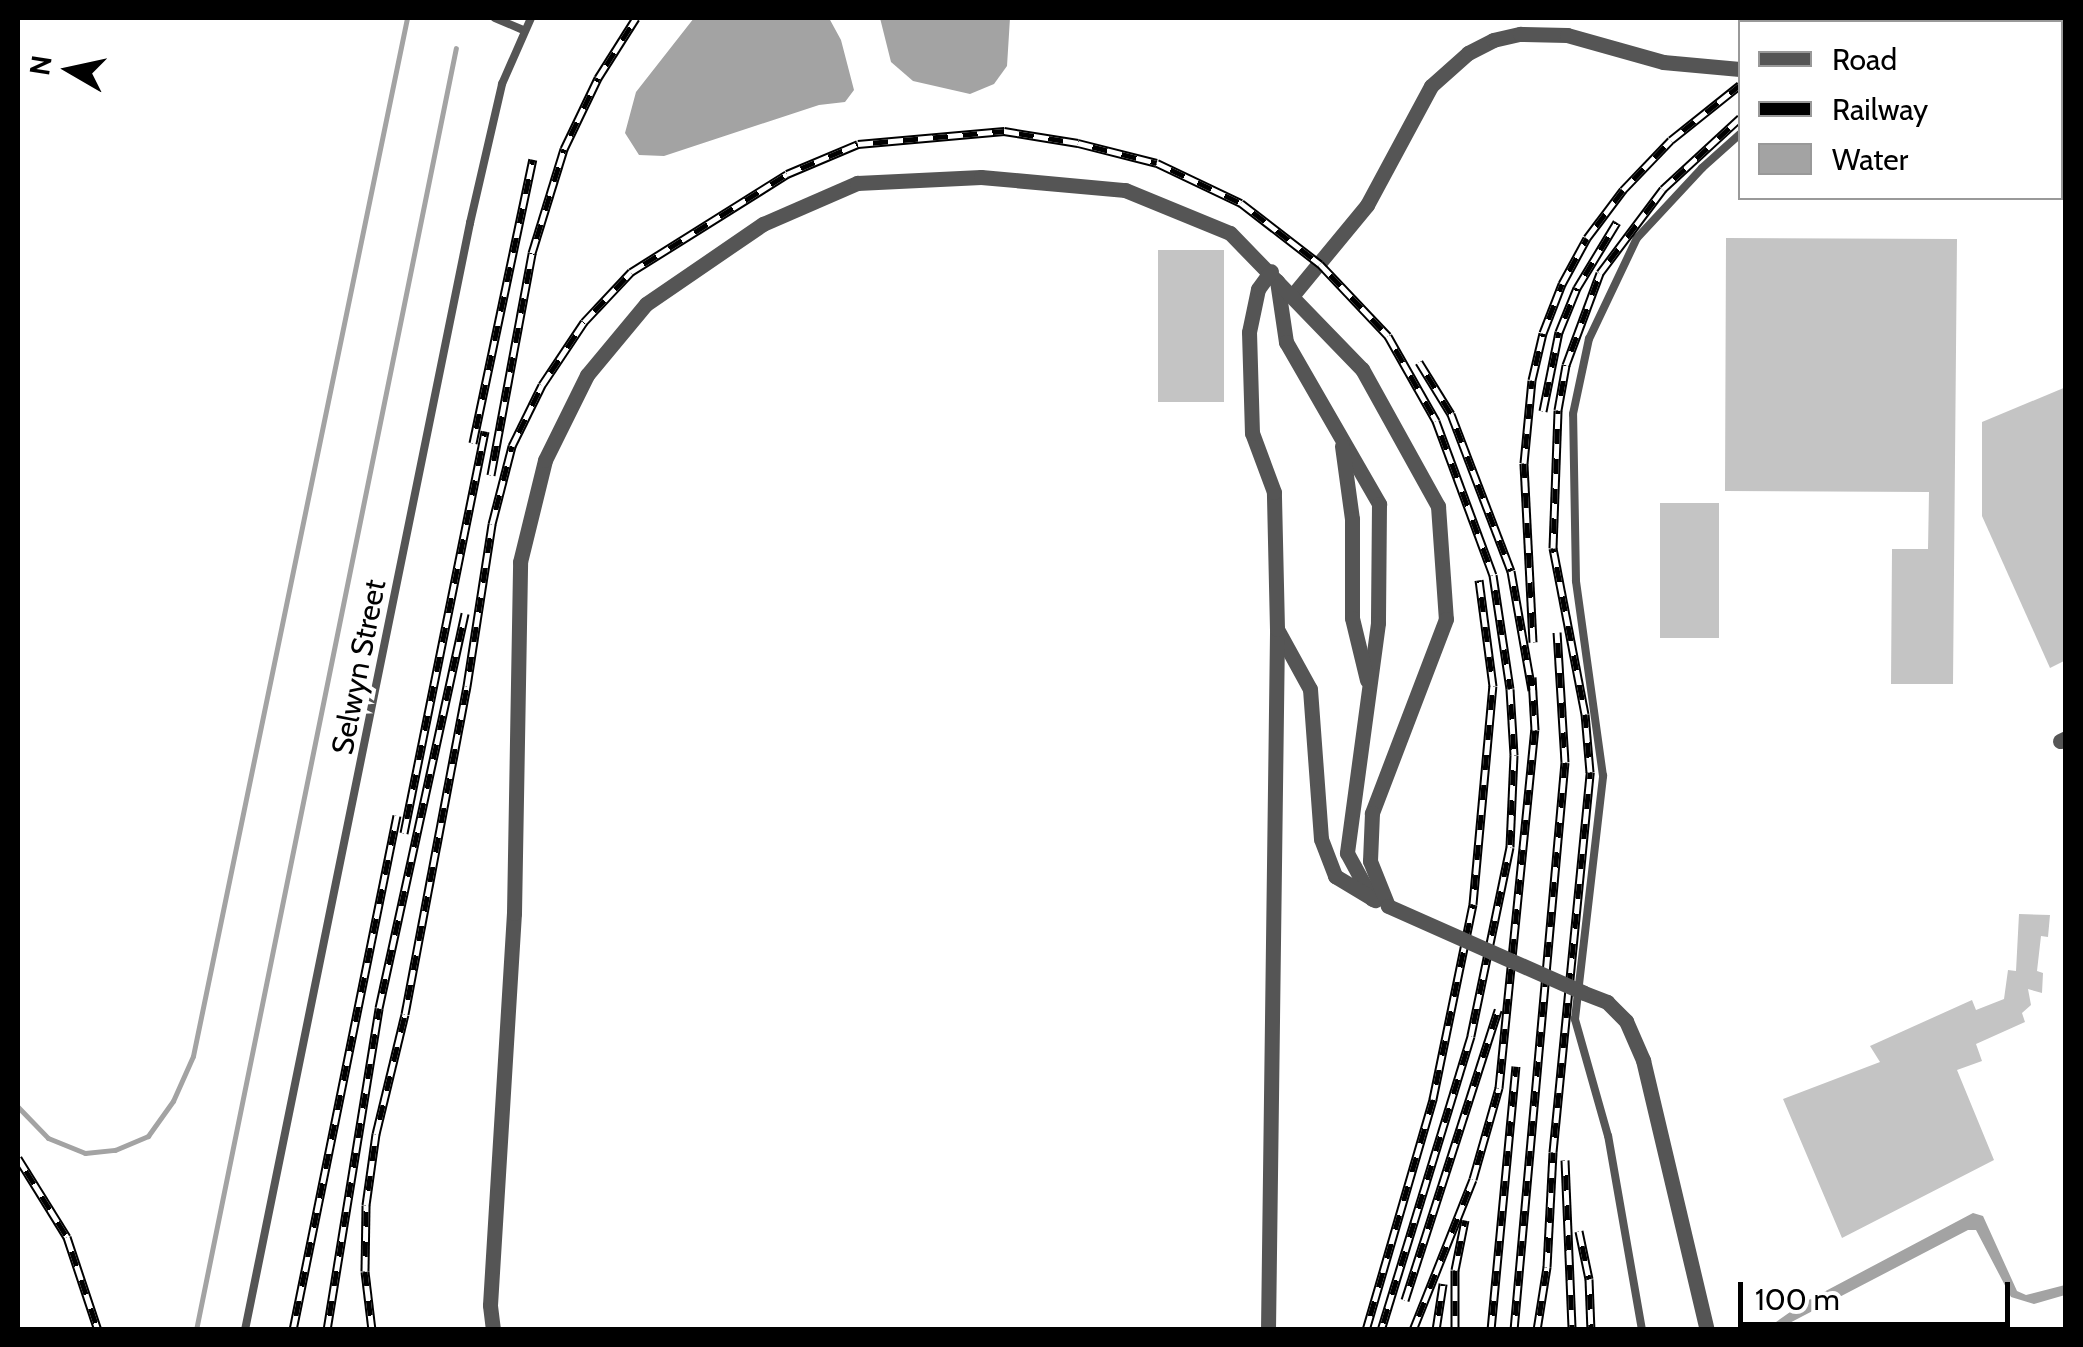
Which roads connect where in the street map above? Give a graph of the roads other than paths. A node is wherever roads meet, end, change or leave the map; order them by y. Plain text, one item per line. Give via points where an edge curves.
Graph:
1 (495, 18) edge
2 (531, 18) edge
3 (523, 30) junction
4 (1738, 69) edge
5 (1738, 136) edge
6 (1274, 276) junction
7 (1292, 296) junction
8 (1342, 439) junction
9 (1277, 629) junction
10 (1369, 689) junction
11 (1372, 899) junction
12 (1388, 906) junction
13 (245, 1330) edge
14 (492, 1330) edge
15 (1268, 1330) edge
16 (1642, 1330) edge
17 (1707, 1330) edge

1 - 3 lane
2 - 3 lane, Selwyn Street
3 - 13 lane, Selwyn Street via 502,84 470,222
4 - 7 street via 1663,62 1543,32 1481,46 1431,86 1368,204
5 - 16 lane via 1638,238 1589,339 1573,414 1576,581 1603,776 1575,1019 1608,1136
6 - 7 street
6 - 8 street via 1286,342
6 - 9 street via 1258,289 1248,332 1252,433 1274,492
6 - 14 street via 1230,233 1125,190 981,177 858,183 763,224 646,304 588,375 545,460 520,562 514,913
7 - 12 street via 1362,369 1438,506 1446,619 1372,813 1370,861
8 - 10 street via 1352,519 1352,618
8 - 10 street via 1379,504 1378,623
9 - 11 street via 1310,689 1320,839 1334,876
9 - 15 street
10 - 11 street via 1347,853
11 - 12 street
12 - 17 street, bridge via 1607,1002 1626,1021 1643,1060

